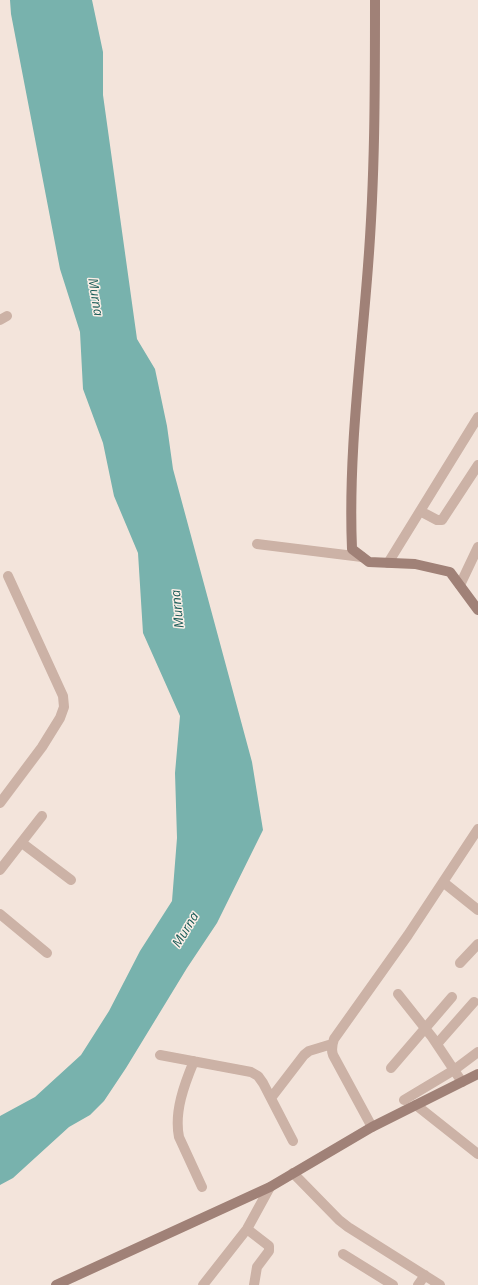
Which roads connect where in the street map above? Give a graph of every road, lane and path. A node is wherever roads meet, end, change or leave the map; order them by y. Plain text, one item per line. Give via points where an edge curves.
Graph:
1 (375, 0) edge
2 (478, 417) edge
3 (478, 465) edge
4 (420, 511) junction
5 (257, 544) dead end
6 (478, 547) edge
7 (362, 556) junction
8 (388, 563) junction
9 (8, 576) dead end
10 (460, 585) junction
11 (478, 610) edge
12 (0, 803) edge
13 (42, 816) dead end
14 (478, 829) edge
15 (22, 842) junction
16 (0, 870) edge
17 (71, 880) dead end
18 (443, 882) junction
19 (478, 910) edge
20 (0, 914) edge
21 (478, 944) edge
22 (47, 953) dead end
23 (460, 963) dead end
24 (398, 994) dead end
25 (452, 997) dead end
26 (474, 1002) dead end
27 (425, 1028) junction
28 (332, 1044) junction
29 (437, 1044) junction
30 (478, 1052) edge
31 (160, 1055) dead end
32 (194, 1061) junction
33 (391, 1068) dead end
34 (454, 1070) junction
35 (478, 1074) edge
36 (462, 1082) junction
37 (271, 1098) junction
38 (404, 1100) dead end
39 (416, 1105) junction
40 (372, 1127) junction
41 (293, 1140) dead end
42 (478, 1154) edge
43 (293, 1173) junction
44 (202, 1187) dead end
45 (270, 1187) junction
46 (247, 1229) junction
47 (343, 1254) dead end
48 (425, 1275) junction
49 (56, 1285) edge
50 (203, 1285) edge
51 (254, 1285) edge
52 (393, 1285) edge
53 (418, 1285) edge
54 (440, 1285) edge

1 - 7 street via 374,128 368,265 358,372 350,509 352,549
2 - 4 street
3 - 4 street via 442,520
4 - 8 street
5 - 7 street
6 - 10 street
7 - 8 street via 368,562
8 - 10 street via 415,564 450,572
9 - 12 street via 63,696 64,707 42,747
10 - 11 street
13 - 15 street
14 - 18 street
15 - 16 street
15 - 17 street
18 - 19 street
18 - 28 street
20 - 22 street
21 - 23 street
24 - 27 street
25 - 27 street
26 - 29 street
27 - 29 street
27 - 33 street
28 - 37 street via 304,1055
28 - 40 street via 333,1055
29 - 34 street
30 - 34 street
31 - 32 street
32 - 37 street via 251,1072 258,1076
32 - 44 street via 182,1091 177,1129
34 - 36 street
34 - 38 street
35 - 36 street
36 - 39 street
37 - 41 street
39 - 40 street
39 - 42 street
40 - 43 street
43 - 45 street
43 - 48 street via 344,1224
45 - 46 street
45 - 49 street
46 - 50 street
46 - 51 street via 270,1249 258,1267
47 - 52 street
48 - 53 street
48 - 54 street

